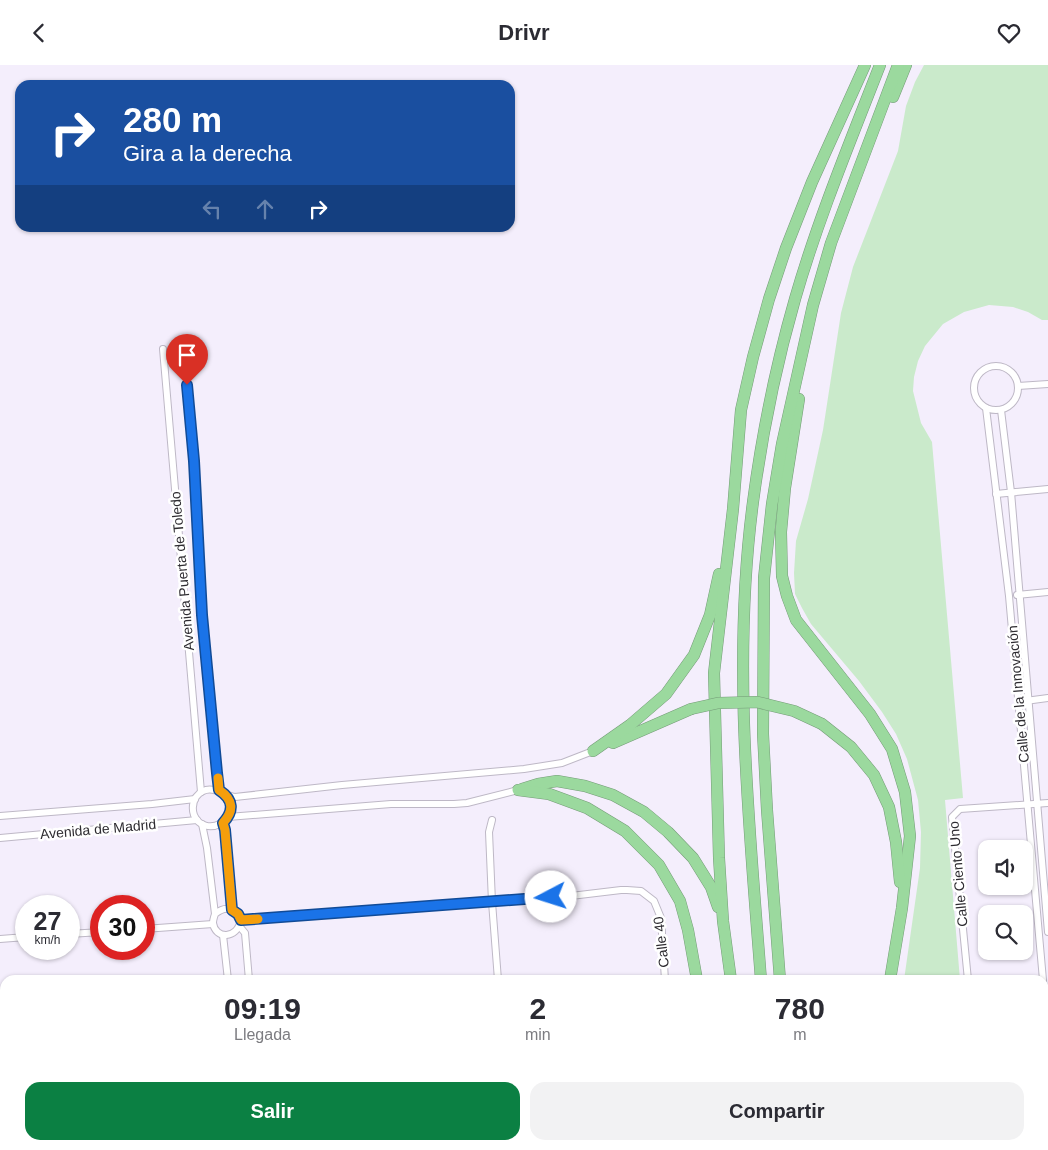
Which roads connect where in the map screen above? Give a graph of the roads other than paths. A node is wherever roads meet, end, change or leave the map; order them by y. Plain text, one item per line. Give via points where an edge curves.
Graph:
1 (865, 65) edge
2 (880, 65) edge
3 (898, 65) edge
4 (906, 65) edge
5 (849, 194) junction
6 (812, 305) junction
7 (184, 346) dead end
8 (163, 349) dead end
9 (1048, 384) edge
10 (1018, 385) junction
11 (986, 409) junction
12 (1001, 410) junction
13 (1048, 489) edge
14 (1011, 492) junction
15 (996, 494) junction
16 (733, 509) junction
17 (1048, 592) edge
18 (1019, 595) junction
19 (1009, 596) junction
20 (1048, 699) edge
21 (1028, 700) junction
22 (1018, 701) junction
23 (593, 751) junction
24 (219, 790) junction
25 (518, 790) junction
26 (201, 792) junction
27 (226, 795) junction
28 (195, 799) junction
29 (1048, 803) edge
30 (1037, 804) junction
31 (1027, 805) junction
32 (0, 816) edge
33 (228, 817) junction
34 (492, 820) dead end
35 (199, 822) junction
36 (223, 823) junction
37 (0, 838) edge
38 (492, 902) junction
39 (902, 908) junction
40 (232, 910) junction
41 (215, 914) junction
42 (723, 921) junction
43 (1048, 921) edge
44 (1037, 922) junction
45 (213, 924) junction
46 (240, 924) junction
47 (155, 928) edge
48 (1048, 932) edge
49 (223, 935) junction
50 (15, 938) edge
51 (0, 939) edge
52 (227, 975) edge
53 (249, 975) edge
54 (498, 975) edge
55 (665, 975) edge
56 (696, 975) edge
57 (730, 975) edge
58 (761, 975) edge
59 (780, 975) edge
60 (891, 975) edge
61 (968, 975) edge
62 (1042, 975) edge

1 - 16 highway via 812,182 769,299 741,410
2 - 58 highway via 814,237 794,300 774,382 753,503 746,576 744,734
3 - 5 highway
4 - 5 highway
5 - 6 highway
6 - 39 highway via 785,488 782,576 796,620 870,714 892,749 905,792 910,836
6 - 59 highway via 782,444 764,577 763,734
7 - 24 street, Avenida Puerta de Toledo via 202,615
8 - 26 street, Avenida Puerta de Toledo
9 - 10 street
10 - 11 street via 1011,371 1005,367 983,370 977,376 974,390 976,398
10 - 12 street via 1014,401
11 - 12 street
11 - 15 street, Calle de la Innovación
12 - 14 street, Calle de la Innovación
13 - 14 street
14 - 15 street
14 - 18 street, Calle de la Innovación
15 - 19 street, Calle de la Innovación
16 - 23 highway via 710,615 694,655 666,694
16 - 42 highway via 714,673
17 - 18 street
18 - 19 street
18 - 21 street, Calle de la Innovación
19 - 22 street, Calle de la Innovación
20 - 21 street
21 - 22 street
21 - 30 street, Calle de la Innovación
22 - 31 street, Calle de la Innovación
23 - 27 street via 562,763 524,769 234,797
23 - 39 highway, bridge via 691,709 718,703 757,702 794,711 822,725 851,747 874,775 889,807
24 - 26 street
24 - 27 street
25 - 33 street via 467,803 391,803
25 - 42 highway via 557,781 613,795 644,812 693,858 711,887
25 - 56 highway via 550,794 587,808 625,831 659,865 680,901
26 - 28 street
27 - 33 street via 231,808
28 - 32 street, Avenida de Madrid
28 - 35 street via 194,814
29 - 30 street
30 - 31 street
30 - 43 street, Calle de la Innovación
31 - 44 street, Calle de la Innovación
31 - 61 street, Calle Ciento Uno via 960,809 952,817
33 - 36 street
34 - 38 street via 489,832
35 - 36 street via 208,827
35 - 37 street, Avenida de Madrid
35 - 41 street via 207,848
36 - 40 street
38 - 46 street, Calle 40
38 - 54 street
38 - 55 street, Calle 40 via 641,891 654,901 661,918
39 - 60 highway
40 - 41 street via 226,908
40 - 46 street via 238,914
41 - 45 street
42 - 57 highway
43 - 44 street
43 - 48 street, Calle de la Innovación
44 - 62 street, Calle de la Innovación
45 - 47 street
45 - 49 street
46 - 49 street via 235,932
46 - 53 street via 246,933
49 - 52 street
50 - 51 street

